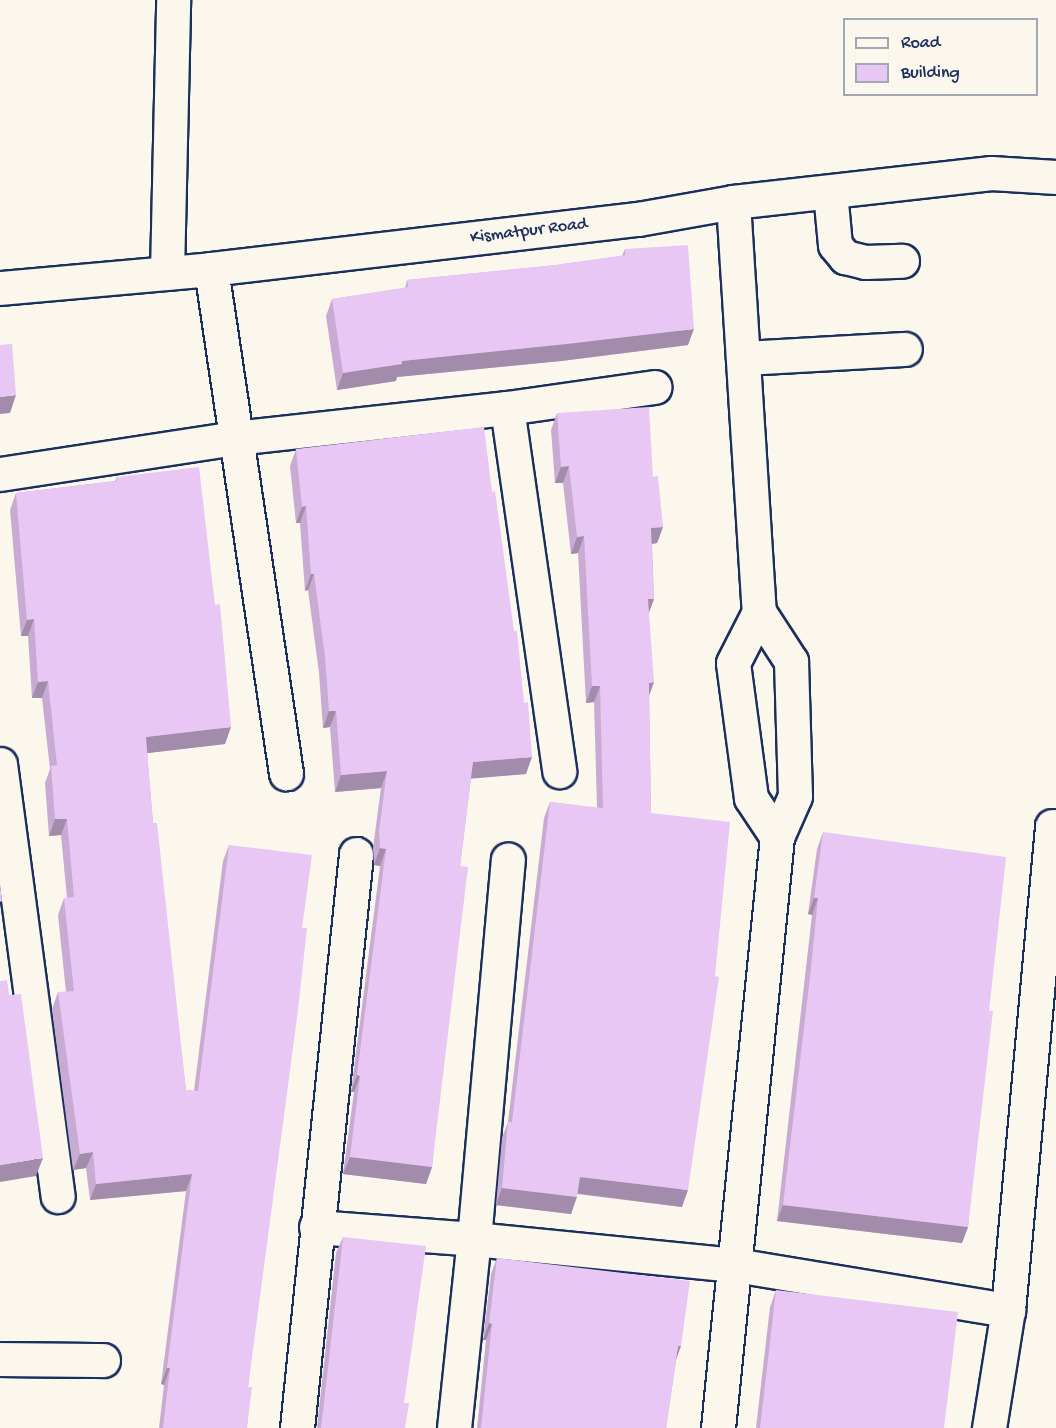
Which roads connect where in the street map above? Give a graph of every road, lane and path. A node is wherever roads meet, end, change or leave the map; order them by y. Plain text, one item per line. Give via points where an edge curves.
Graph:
1 (173, 0) edge
2 (1056, 177) edge
3 (830, 192) junction
4 (733, 202) junction
5 (902, 261) dead end
6 (211, 268) junction
7 (167, 273) junction
8 (0, 288) edge
9 (905, 349) dead end
10 (742, 358) junction
11 (655, 387) dead end
12 (507, 408) junction
13 (235, 438) junction
14 (0, 474) edge
15 (759, 612) junction
16 (0, 764) edge
17 (559, 771) dead end
18 (286, 773) dead end
19 (1052, 826) dead end
20 (777, 837) junction
21 (356, 854) dead end
22 (507, 860) dead end
23 (58, 1196) dead end
24 (316, 1227) junction
25 (474, 1239) junction
26 (735, 1265) junction
27 (1008, 1310) junction
28 (0, 1359) edge
29 (103, 1360) dead end
30 (297, 1428) edge
31 (454, 1428) edge
32 (718, 1428) edge
33 (989, 1428) edge

1 - 7 street
2 - 3 street, Kismatpur Road via 992,173
3 - 4 street, Kismatpur Road
3 - 5 street via 835,245 845,256 865,262
4 - 6 street, Kismatpur Road via 638,219
4 - 10 street
6 - 7 street, Kismatpur Road
6 - 13 street
7 - 8 street, Kismatpur Road
9 - 10 street
10 - 15 street
11 - 12 street
12 - 13 street
12 - 17 street
13 - 14 street
13 - 18 street
15 - 20 street via 791,661 795,796
15 - 20 street via 734,663 751,798
16 - 23 street
19 - 27 street
20 - 26 street
21 - 24 street
22 - 25 street
24 - 25 street
24 - 30 street
25 - 26 street
25 - 31 street
26 - 27 street
26 - 32 street
27 - 33 street
28 - 29 street

